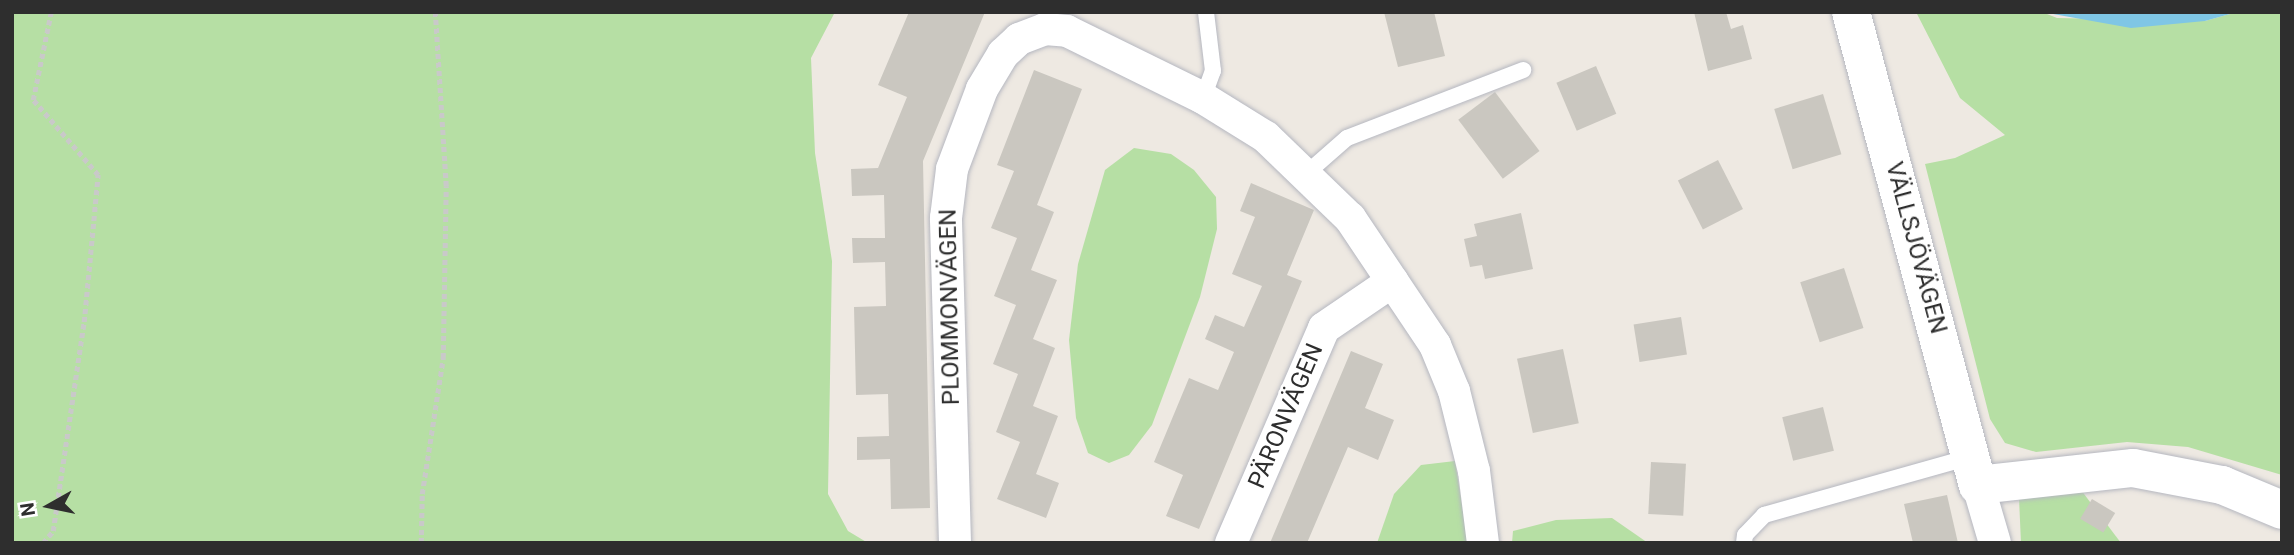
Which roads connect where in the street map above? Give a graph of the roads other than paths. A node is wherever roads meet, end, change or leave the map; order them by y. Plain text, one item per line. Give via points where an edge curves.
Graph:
1 (1206, 12) edge
2 (1851, 12) edge
3 (1523, 70) dead end
4 (1203, 98) junction
5 (1307, 173) junction
6 (1393, 281) junction
7 (1974, 471) junction
8 (2282, 510) edge
9 (955, 543) edge
10 (1231, 543) edge
11 (1483, 543) edge
12 (1744, 543) edge
13 (1994, 543) edge

1 - 4 lane via 1213,71
2 - 7 street, VÄLLSJÖVÄGEN
3 - 5 lane via 1347,138
4 - 5 street, PLOMMONVÄGEN via 1266,137
4 - 9 street, PLOMMONVÄGEN via 1068,31 1045,29 1019,39 1003,54 982,89 952,169 946,218
5 - 6 street, PLOMMONVÄGEN via 1350,218
6 - 10 street, PÄRONVÄGEN via 1324,328
6 - 11 street, PLOMMONVÄGEN via 1435,345 1454,391 1474,471
7 - 8 street via 2133,468 2177,473 2222,485
7 - 12 lane via 1764,515 1745,535
7 - 13 street, VÄLLSJÖVÄGEN

